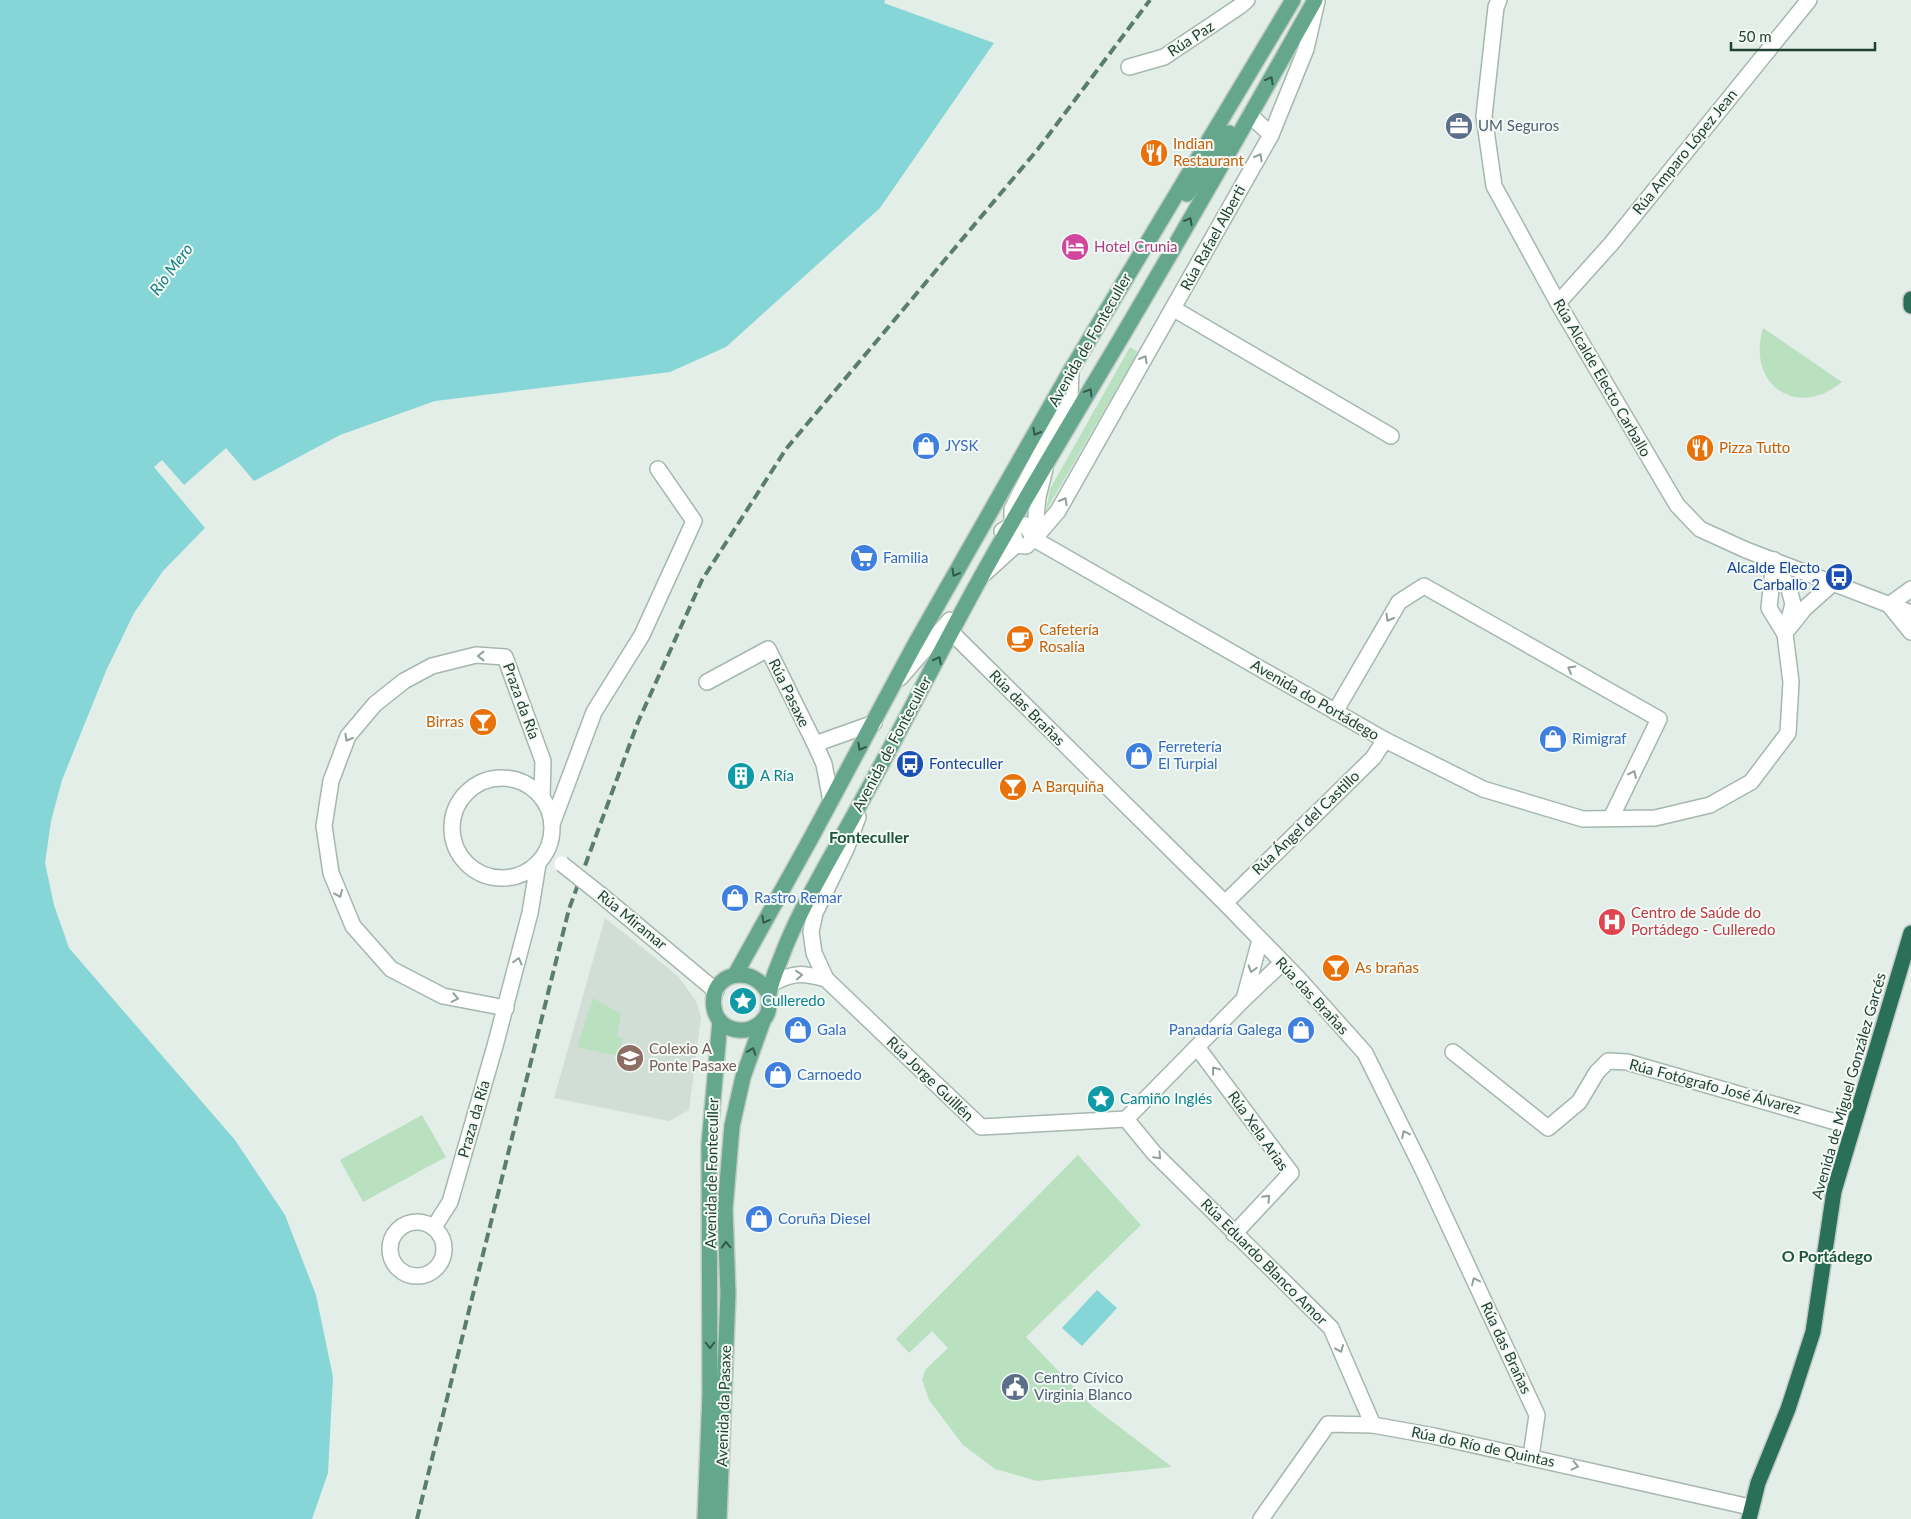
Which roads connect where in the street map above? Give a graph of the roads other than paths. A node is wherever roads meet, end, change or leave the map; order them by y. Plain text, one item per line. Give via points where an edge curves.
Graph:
1 (1246, 0) edge
2 (1293, 0) edge
3 (1316, 0) edge
4 (1499, 0) edge
5 (1810, 0) edge
6 (1129, 67) dead end
7 (1250, 114) junction
8 (1271, 135) junction
9 (1140, 254) junction
10 (1911, 299) edge
11 (1558, 303) junction
12 (1911, 306) edge
13 (1174, 309) junction
14 (1071, 370) junction
15 (1391, 436) dead end
16 (1045, 466) junction
17 (658, 468) dead end
18 (1006, 529) junction
19 (1034, 539) junction
20 (1016, 545) junction
21 (1774, 560) junction
22 (982, 576) junction
23 (1833, 583) junction
24 (1911, 589) edge
25 (1889, 605) junction
26 (1911, 613) edge
27 (949, 629) junction
28 (1911, 632) edge
29 (1785, 634) junction
30 (707, 682) dead end
31 (894, 685) junction
32 (1335, 712) junction
33 (874, 723) junction
34 (1384, 740) junction
35 (815, 744) junction
36 (542, 797) junction
37 (864, 797) junction
38 (831, 802) junction
39 (1611, 818) junction
40 (552, 824) junction
41 (542, 858) junction
42 (1225, 903) junction
43 (1911, 933) edge
44 (1260, 940) junction
45 (1282, 963) junction
46 (735, 975) junction
47 (826, 979) junction
48 (771, 989) junction
49 (716, 991) junction
50 (1244, 999) junction
51 (506, 1008) junction
52 (720, 1021) junction
53 (763, 1021) junction
54 (1197, 1047) junction
55 (1453, 1052) dead end
56 (1126, 1119) junction
57 (1853, 1127) junction
58 (434, 1227) dead end
59 (1234, 1234) junction
60 (728, 1294) joint
61 (710, 1296) joint
62 (1373, 1425) junction
63 (1531, 1456) junction
64 (1749, 1513) edge
65 (705, 1519) edge
66 (719, 1519) edge
67 (1261, 1519) edge

1 - 6 street, Rúa Paz via 1164,56
2 - 9 main road, Avenida de Fonteculler
7 -> 3 main road, Avenida de Fonteculler
3 - 8 street, Rúa Rafael Alberti via 1306,49
4 - 11 street, Rúa Alcalde Electo Carballo via 1484,116 1494,186
5 - 11 street, Rúa Amparo López Jean via 1611,244
7 - 8 street
7 - 9 main road via 1229,132
16 -> 7 main road, Avenida de Fonteculler
13 -> 8 street, Rúa Rafael Alberti
9 - 14 main road, Avenida de Fonteculler
10 - 12 highway
11 - 21 street, Rúa Alcalde Electo Carballo via 1677,505 1700,529
13 - 15 street, Rúa Rafael Alberti
19 -> 13 street, Rúa Rafael Alberti via 1058,511
14 - 18 street via 1070,398 1012,508
14 -> 31 main road, Avenida de Fonteculler
16 - 18 main road, Avenida de Fonteculler
16 - 19 street
17 - 40 street via 694,521 642,635 594,712
18 - 19 street, Avenida do Portádego via 1026,525
18 - 20 street
18 - 22 main road, Avenida de Fonteculler
18 - 27 street, Avenida de Fonteculler
19 - 20 street via 1026,546
19 - 32 street, Avenida do Portádego
20 - 22 street
21 - 23 street, Rúa Alcalde Electo Carballo
21 - 29 street, Avenida do Portádego via 1769,608
21 - 29 street, Avenida do Portádego via 1793,604
22 - 27 main road, Avenida de Fonteculler
23 - 25 street, Rúa Alcalde Electo Carballo
23 - 29 street via 1804,609
24 - 25 street
25 - 26 street, Rúa Alcalde Electo Carballo
25 - 28 street
27 - 31 street, Avenida de Fonteculler
37 -> 27 main road, Avenida de Fonteculler
27 - 42 street, Rúa das Brañas
29 - 39 street, Avenida do Portádego via 1791,682 1788,733 1751,782 1710,805 1655,818
30 - 35 street, Rúa Pasaxe via 768,649
31 - 33 main road, Avenida de Fonteculler
32 - 34 street, Avenida do Portádego
39 -> 32 street via 1659,719 1424,586 1399,602
33 - 35 street, Rúa Pasaxe
33 -> 38 main road, Avenida de Fonteculler
34 - 39 street, Avenida do Portádego via 1483,789 1583,819
34 - 42 street, Rúa Ángel del Castillo via 1373,758
35 - 38 street, Rúa Pasaxe via 824,764
36 - 40 street, Praza da Ría
36 - 41 street via 520,781 488,779 463,795 451,820 456,852 466,865 480,874 510,879 527,873
36 -> 51 street, Praza da Ría via 543,761 506,657 476,656 452,661 432,666 404,682 375,704 348,736 331,781 324,826 331,873 353,926 391,969 443,996
37 - 47 street, Rúa Jorge Guillén via 846,849 815,912 811,932 814,953
37 - 48 main road, Avenida de Fonteculler via 814,886 785,947
38 -> 46 main road, Avenida de Fonteculler
40 - 41 street, Praza da Ría via 552,834
41 - 49 street, Rúa Miramar, bridge via 562,864
51 -> 41 street, Praza da Ría
42 - 44 street, Rúa das Brañas
43 - 57 highway, Avenida de Miguel González Garcés
44 - 45 street, Rúa das Brañas
44 -> 50 street
45 - 50 street
63 -> 45 street, Rúa das Brañas via 1537,1415 1365,1053
46 - 48 main road via 756,978
46 - 49 main road via 723,981
48 -> 47 street via 789,975 804,973
47 - 56 street, Rúa Jorge Guillén via 980,1127
48 - 53 main road via 769,1009
49 - 52 main road via 713,1006
50 - 54 street
51 - 58 street, Praza da Ría via 450,1202
52 - 53 main road via 741,1031
52 - 61 main road, Avenida de Fonteculler via 710,1145
60 -> 53 main road, Avenida de Fonteculler via 725,1209 732,1126 743,1077
54 - 56 street
59 -> 54 street, Rúa Xela Arias via 1291,1173
55 - 57 street, Rúa Fotógrafo José Álvarez via 1548,1128 1580,1102 1597,1072 1608,1061 1627,1062
56 -> 59 street, Rúa Eduardo Blanco Amor
57 - 64 highway, Avenida de Miguel González Garcés via 1834,1191 1813,1332
59 -> 62 street, Rúa Eduardo Blanco Amor via 1331,1328
60 - 66 main road, Avenida da Pasaxe
61 -> 65 main road, Avenida da Pasaxe
62 - 63 street, Rúa do Río de Quintas
62 - 67 street, Rúa do Río de Quintas via 1328,1424
63 -> 64 street, Rúa do Río de Quintas

